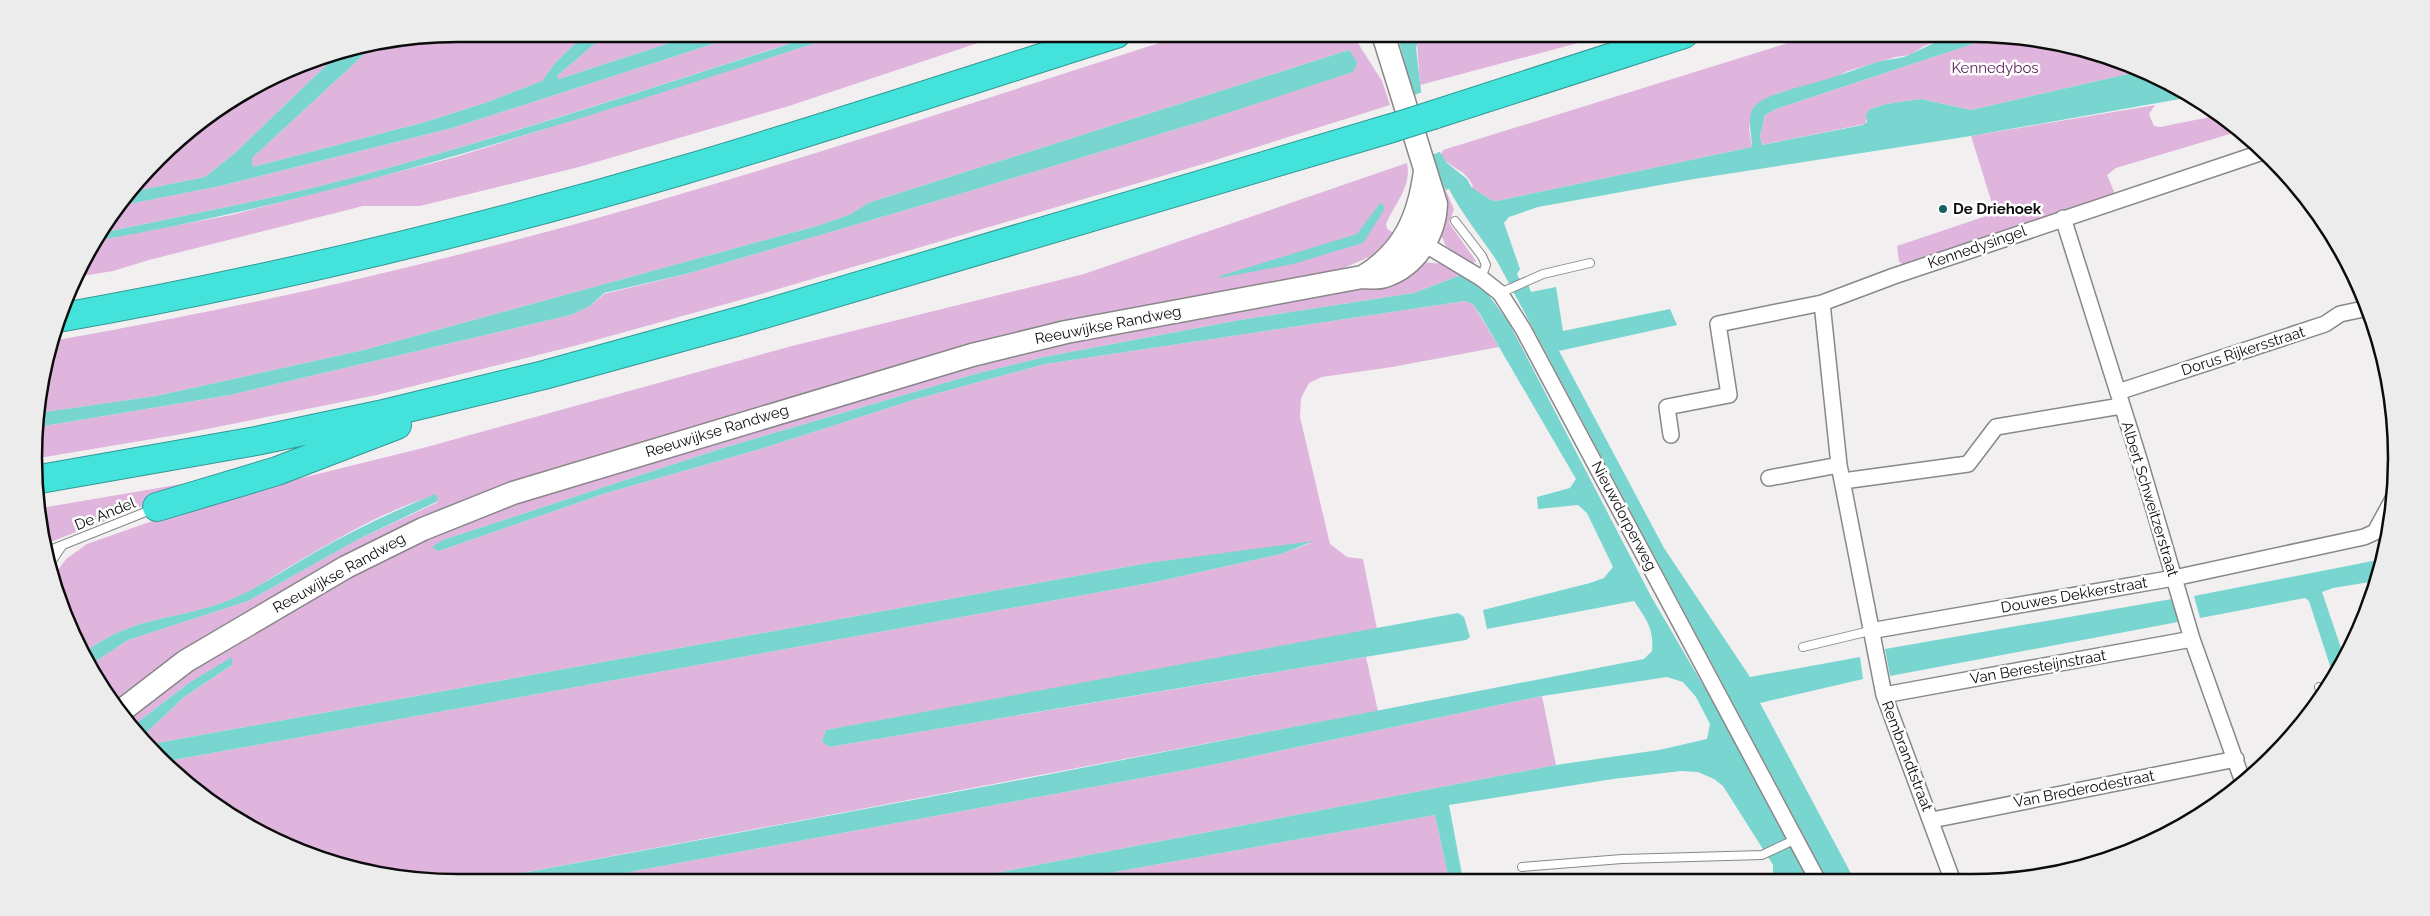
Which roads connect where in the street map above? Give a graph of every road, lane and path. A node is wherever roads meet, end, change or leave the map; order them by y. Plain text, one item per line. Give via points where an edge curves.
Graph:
1 (1091, 42) edge
2 (1386, 42) edge
3 (1659, 42) edge
4 (2255, 154) edge
5 (2063, 218) junction
6 (1455, 221) dead end
7 (1415, 238) junction
8 (1590, 263) dead end
9 (1481, 278) junction
10 (1502, 292) junction
11 (1822, 303) junction
12 (2360, 310) edge
13 (68, 316) edge
14 (491, 389) junction
15 (2119, 399) junction
16 (1671, 435) dead end
17 (1838, 466) junction
18 (1769, 478) dead end
19 (43, 479) edge
20 (1843, 481) junction
21 (157, 507) joint
22 (2383, 517) edge
23 (63, 545) junction
24 (53, 549) edge
25 (55, 557) edge
26 (2174, 578) junction
27 (1870, 631) junction
28 (2192, 639) junction
29 (1803, 647) dead end
30 (1884, 695) junction
31 (126, 707) edge
32 (2236, 759) junction
33 (2244, 772) edge
34 (1932, 820) junction
35 (1792, 840) junction
36 (1522, 867) dead end
37 (1814, 874) edge
38 (1950, 874) edge

1 - 13 highway via 792,137 554,207 278,275
2 - 7 main road, Reeuwijkse Randweg via 1425,168
3 - 14 highway, bridge via 1392,128 684,338
4 - 5 street, Kennedysingel
5 - 11 street, Kennedysingel
5 - 15 street, Albert Schweitzerstraat
6 - 9 lane via 1486,265
7 - 9 street, Nieuwdorperweg
7 - 31 main road, Reeuwijkse Randweg via 1362,277 1074,331 972,355 513,493 423,528 346,567 186,661
8 - 10 lane via 1543,274
9 - 10 street, Nieuwdorperweg
10 - 35 street, Nieuwdorperweg
11 - 16 street, Kennedysingel via 1718,324 1728,396 1667,407
11 - 17 street, Rembrandtstraat
12 - 15 street, Dorus Rijkersstraat via 2340,314 2325,324
14 - 19 highway via 256,441
14 - 21 highway via 277,471
15 - 20 street, Dorus Rijkersstraat via 1996,427 1968,464
15 - 26 street, Albert Schweitzerstraat
17 - 18 street
17 - 20 street, Rembrandtstraat
20 - 27 street, Rembrandtstraat
21 - 23 lane, De Andel
22 - 26 street, Douwes Dekkerstraat via 2375,532 2364,537
23 - 24 lane, De Andel
23 - 25 lane, De Andel
26 - 27 street, Douwes Dekkerstraat
26 - 28 street, Albert Schweitzerstraat
27 - 29 lane
27 - 30 street, Rembrandtstraat
28 - 30 street, Van Beresteijnstraat
28 - 32 street, Albert Schweitzerstraat
30 - 34 street, Rembrandtstraat
32 - 33 street, Albert Schweitzerstraat
32 - 34 street, Van Brederodestraat
34 - 38 street, Rembrandtstraat
35 - 36 lane via 1762,855 1622,859
35 - 37 street, Nieuwdorperweg

